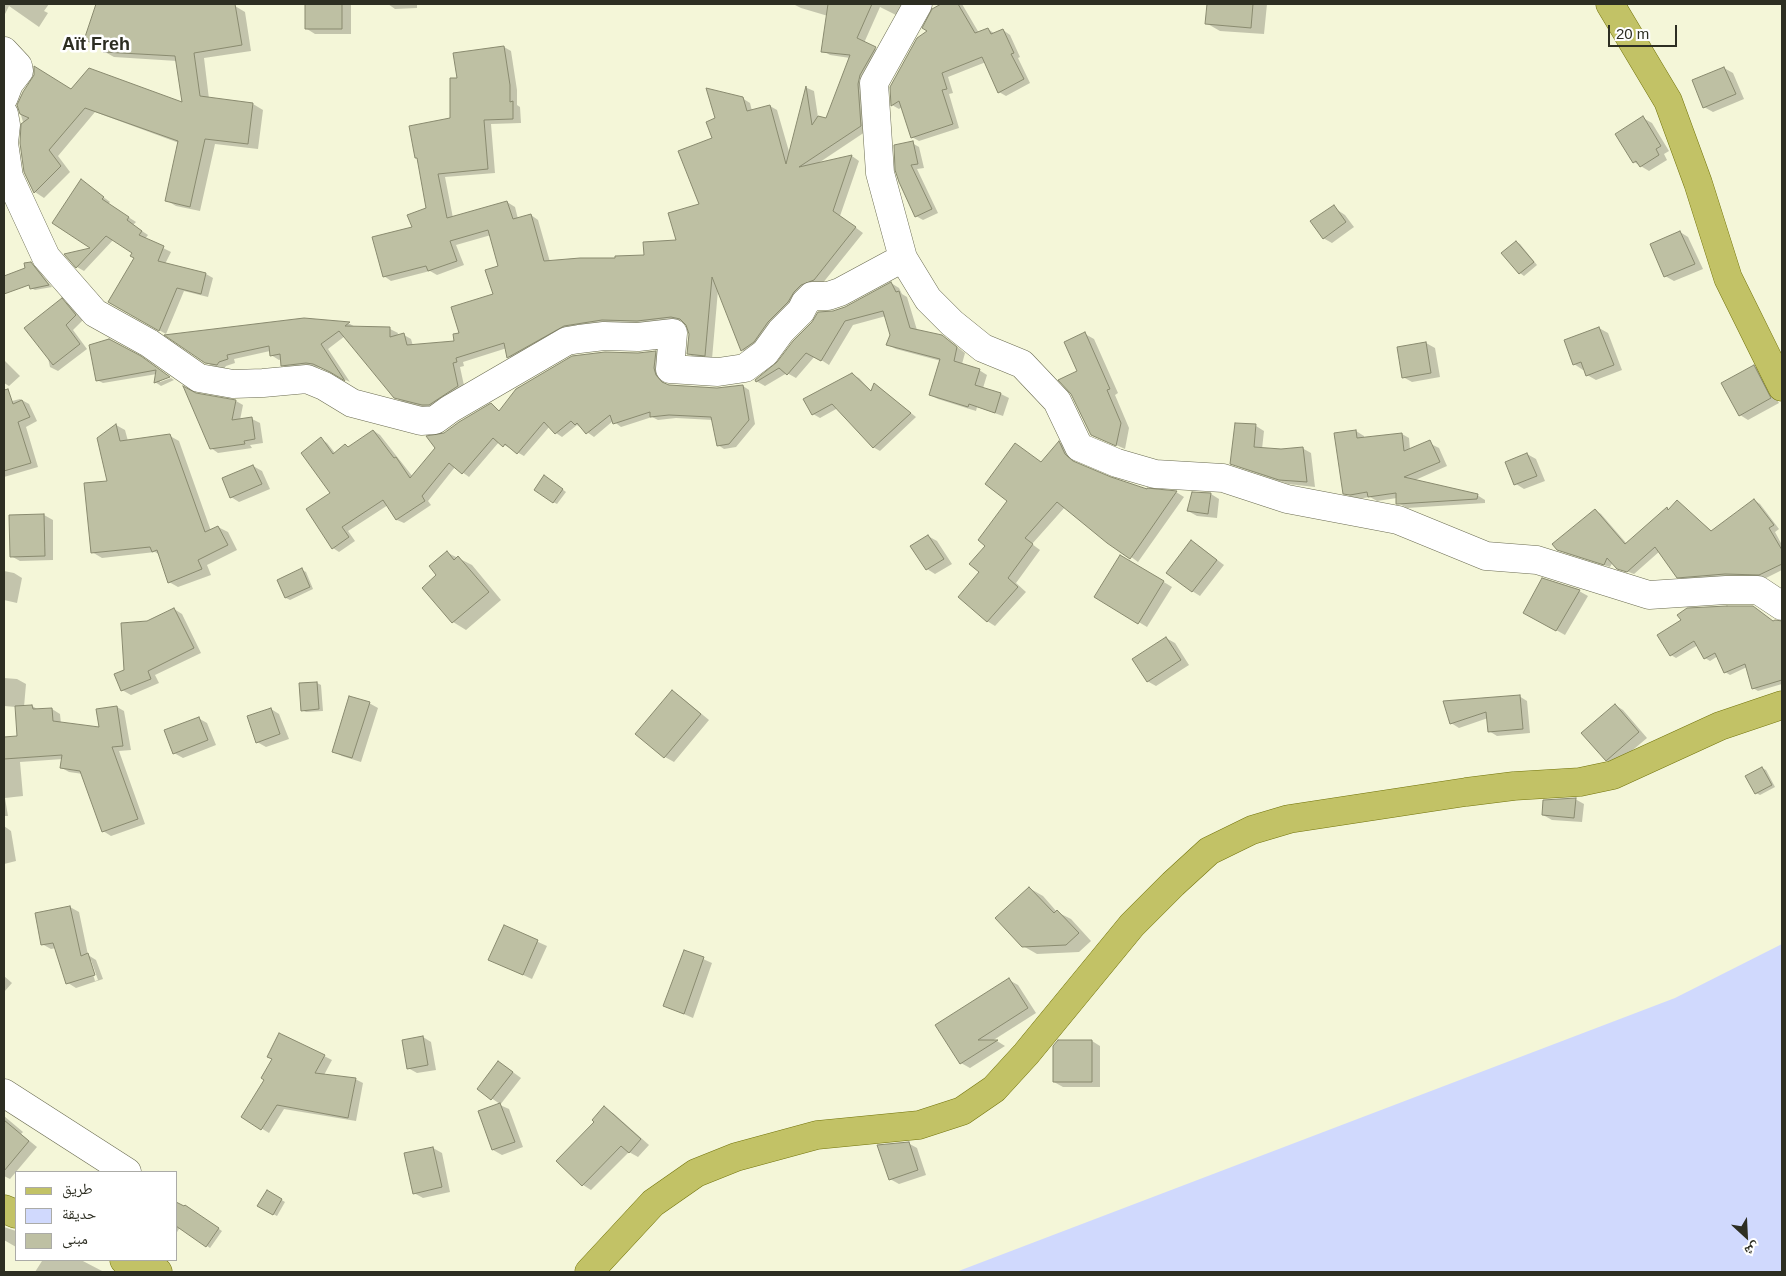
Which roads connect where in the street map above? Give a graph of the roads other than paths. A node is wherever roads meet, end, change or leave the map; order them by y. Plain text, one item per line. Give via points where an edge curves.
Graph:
1 (918, 4) edge
2 (1610, 4) edge
3 (4, 51) edge
4 (4, 97) edge
5 (4, 114) edge
6 (903, 258) junction
7 (1782, 387) edge
8 (1782, 606) edge
9 (1782, 705) edge
10 (4, 1093) edge
11 (125, 1171) edge
12 (4, 1207) edge
13 (15, 1213) edge
14 (127, 1261) edge
15 (158, 1272) edge
16 (589, 1272) edge

1 - 6 street via 874,83 880,173
2 - 7 main road via 1668,101 1728,278
3 - 4 street via 18,70
5 - 6 street via 9,177 46,257 95,313 149,343 199,378 233,384 308,379 352,403 421,421 435,420 567,341 578,339 673,333 670,369 718,372 745,368 765,353 812,296 840,292
6 - 8 street via 928,299 952,323 983,348 1022,364 1034,376 1057,401 1079,447 1117,463 1155,474 1224,478 1287,499 1398,520 1486,556 1537,560 1649,595 1758,590
9 - 16 main road via 1720,726 1613,775 1580,782 1466,792 1299,818 1252,830 1209,851 1173,884 1132,925 994,1089 962,1112 919,1125 817,1135 736,1157 696,1173 653,1203
10 - 11 street
12 - 13 main road
14 - 15 main road

